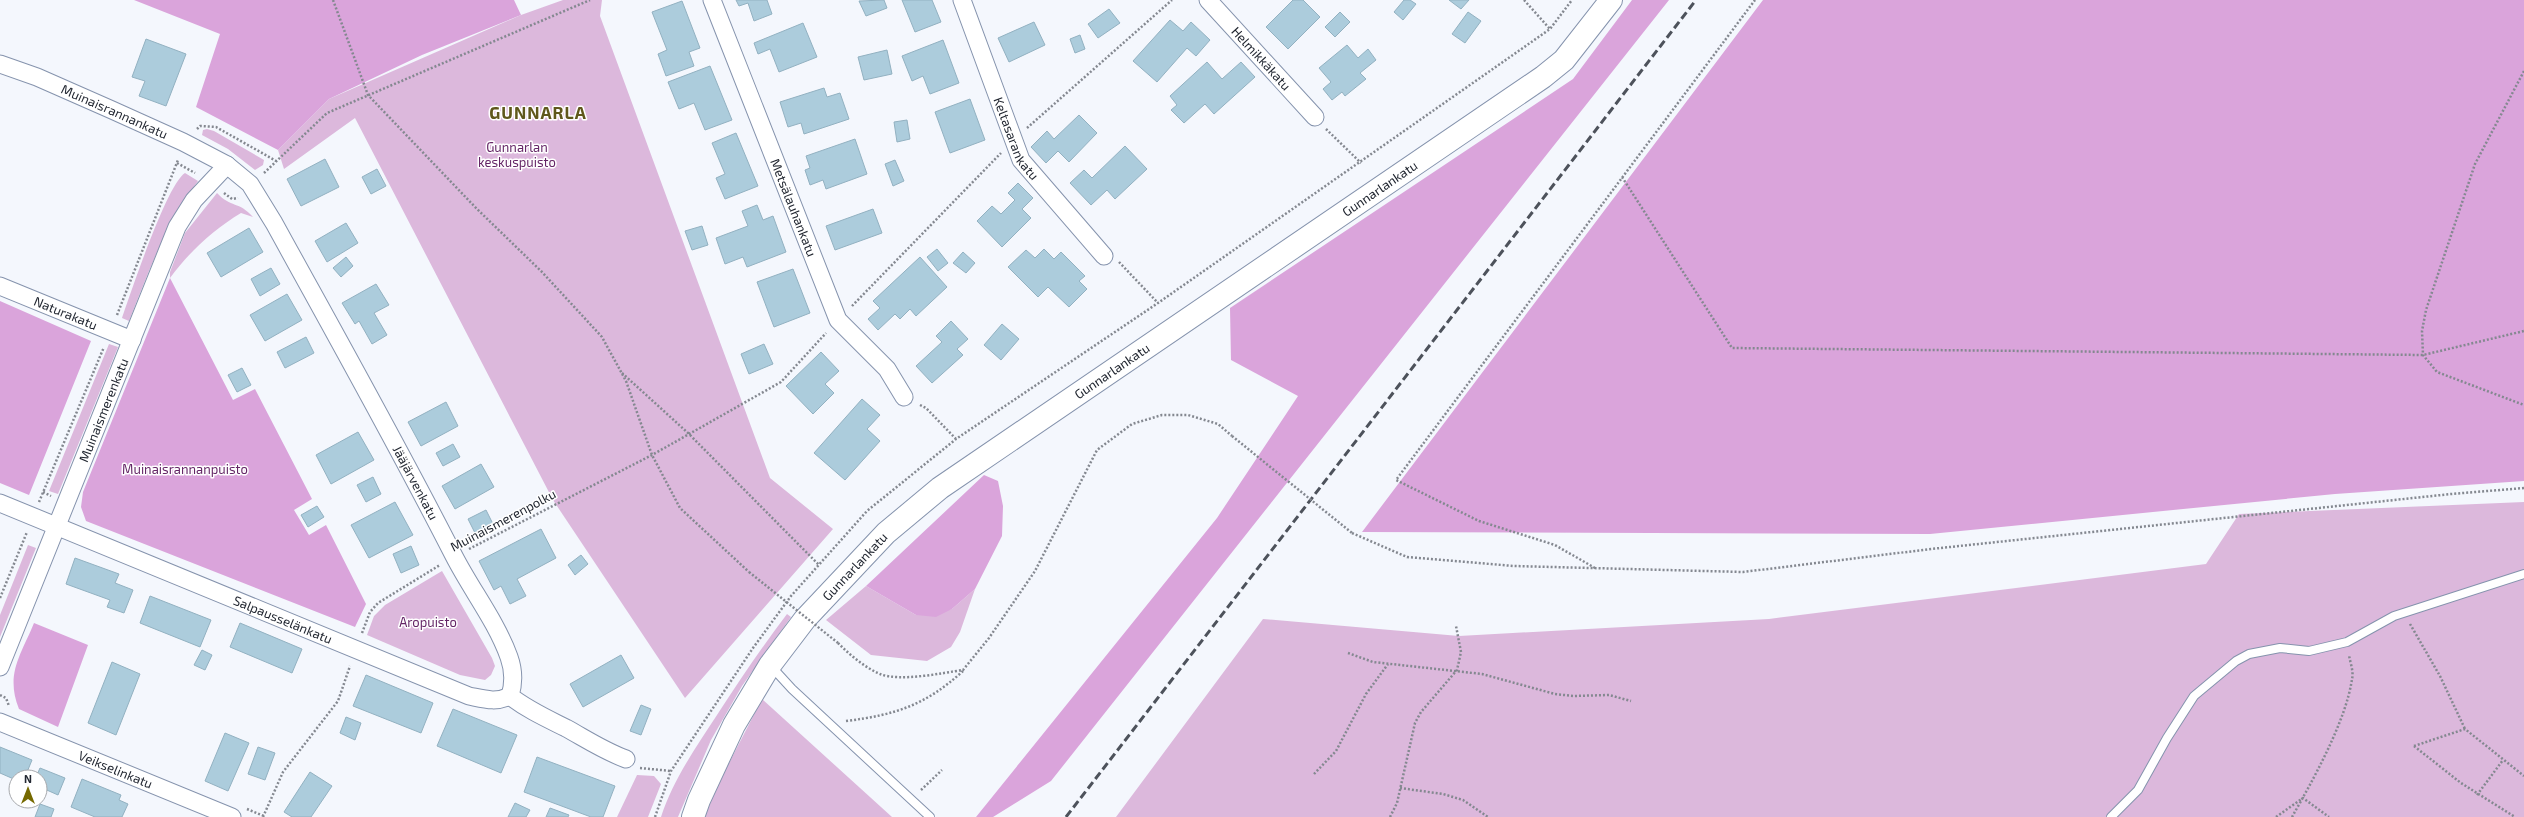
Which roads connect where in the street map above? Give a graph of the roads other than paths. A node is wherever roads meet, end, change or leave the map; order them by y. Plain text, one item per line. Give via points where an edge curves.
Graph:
1 (712, 0) edge
2 (962, 0) edge
3 (1208, 0) edge
4 (1611, 0) edge
5 (0, 64) edge
6 (1315, 117) road end
7 (227, 165) junction
8 (1104, 256) road end
9 (0, 286) edge
10 (132, 340) junction
11 (904, 397) road end
12 (0, 503) edge
13 (57, 528) junction
14 (2524, 574) edge
15 (770, 665) junction
16 (0, 668) edge
17 (510, 696) junction
18 (0, 722) edge
19 (626, 759) road end
20 (232, 817) edge
21 (694, 817) edge
22 (930, 817) edge
23 (2112, 817) edge

1 - 11 street, Metsälauhankatu via 838,320 887,368
2 - 8 street, Keltasarankatu via 1021,160
3 - 6 street, Helmikkäkatu
4 - 15 street, Gunnarlankatu via 1564,60 1543,76 940,488 886,533 805,619
5 - 7 street, Muinaisrannankatu via 37,77 184,142
7 - 10 street, Muinaismerenkatu via 194,200 177,227
7 - 17 street, Jääjärvenkatu via 250,184 286,244 454,557 499,632 510,659 514,684
9 - 10 street, Naturakatu
10 - 13 street, Muinaismerenkatu
12 - 13 street, Salpausselänkatu
13 - 16 street, Muinaismerenkatu
13 - 17 street, Salpausselänkatu via 469,696 487,700 502,700
14 - 23 lane via 2403,612 2347,642 2309,651 2280,648 2248,654 2236,661 2194,696 2138,790
15 - 21 street, Gunnarlankatu via 734,725 699,800
15 - 22 lane
17 - 19 street via 528,710 566,728 591,744
18 - 20 street, Veikselinkatu

